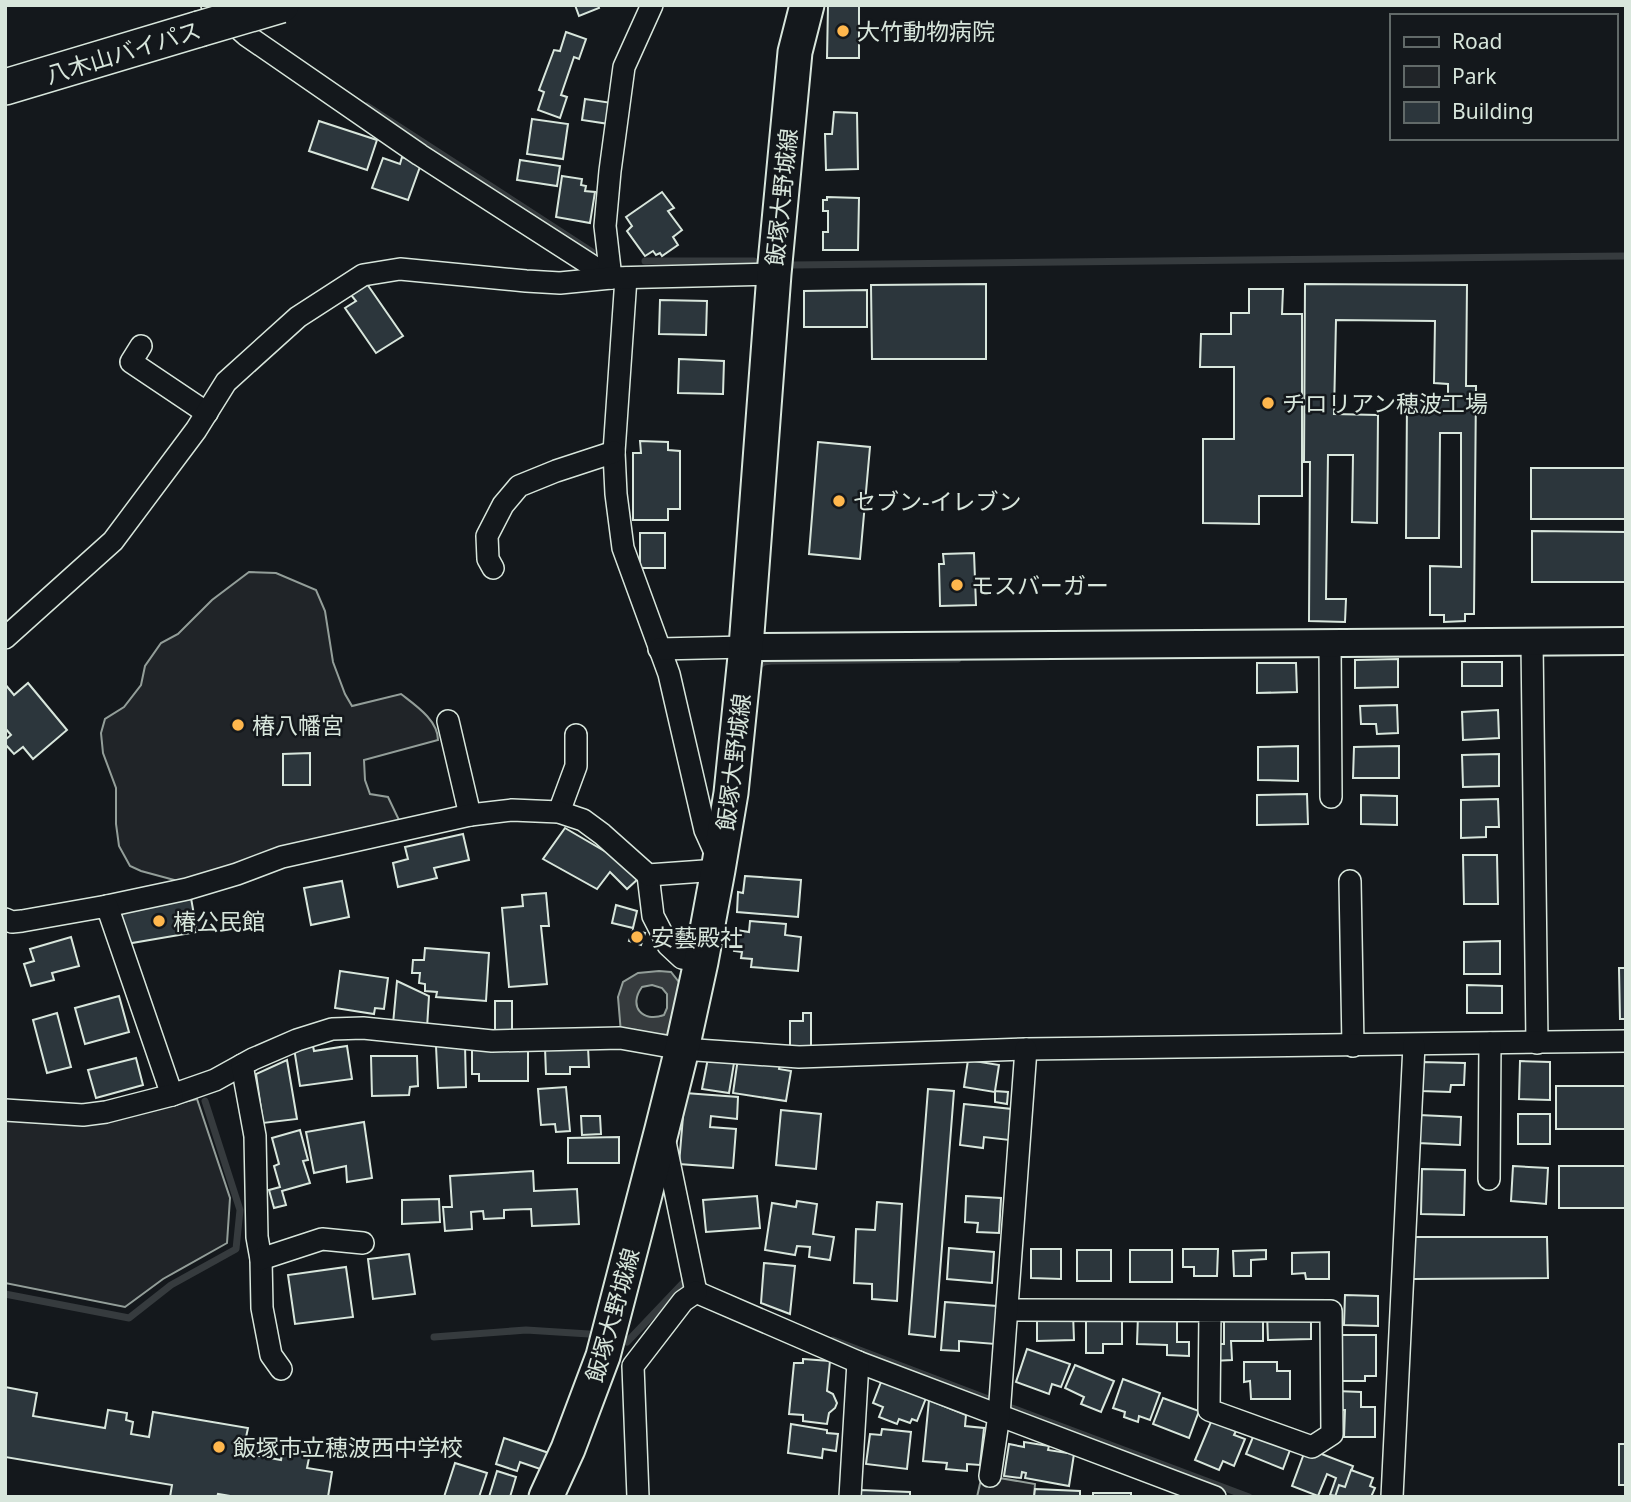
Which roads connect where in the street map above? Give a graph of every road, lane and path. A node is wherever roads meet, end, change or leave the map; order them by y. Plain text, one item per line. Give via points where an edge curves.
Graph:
1 (281, 5) edge
2 (652, 5) edge
3 (807, 5) edge
4 (205, 17) edge
5 (5, 87) edge
6 (774, 274) junction
7 (619, 278) junction
8 (141, 346) dead end
9 (207, 413) junction
10 (614, 452) junction
11 (493, 568) dead end
12 (5, 638) edge
13 (1626, 641) edge
14 (1532, 642) junction
15 (1330, 643) junction
16 (746, 647) junction
17 (659, 649) junction
18 (448, 721) dead end
19 (576, 735) dead end
20 (1331, 797) dead end
21 (559, 812) junction
22 (470, 815) junction
23 (719, 865) junction
24 (648, 875) junction
25 (1350, 881) dead end
26 (107, 906) junction
27 (5, 919) edge
28 (701, 962) junction
29 (1626, 1041) edge
30 (1537, 1042) junction
31 (1490, 1043) junction
32 (1414, 1045) junction
33 (1353, 1046) junction
34 (682, 1049) junction
35 (1026, 1049) junction
36 (242, 1065) junction
37 (172, 1095) junction
38 (5, 1110) edge
39 (662, 1129) junction
40 (1489, 1179) dead end
41 (363, 1243) dead end
42 (261, 1259) junction
43 (696, 1292) junction
44 (1007, 1310) junction
45 (1210, 1311) dead end
46 (618, 1361) junction
47 (858, 1362) junction
48 (281, 1369) dead end
49 (999, 1415) junction
50 (990, 1476) dead end
51 (1208, 1495) edge
52 (546, 1497) edge
53 (638, 1497) edge
54 (850, 1497) edge
55 (1392, 1497) edge

1 - 4 highway, 八木山バイパス, bridge
2 - 7 street via 624,66 610,171 605,226
3 - 6 main road, 飯塚大野城線 via 795,52
4 - 5 highway, 八木山バイパス
4 - 7 street via 246,36 420,155
6 - 7 street
6 - 16 main road, 飯塚大野城線
7 - 9 street via 560,283 400,269 363,275 298,317 226,382
7 - 10 street
8 - 9 street via 131,362
9 - 12 street via 113,541
10 - 11 street via 519,486 487,536
10 - 17 street via 623,548
13 - 14 street
14 - 15 street
14 - 30 street
15 - 16 street
15 - 20 street
16 - 17 street
16 - 23 main road, 飯塚大野城線
17 - 23 street via 669,674 705,830
18 - 22 street
19 - 21 street via 576,766
21 - 22 street via 512,810
21 - 24 street via 583,820
22 - 26 street via 282,857 187,889
23 - 24 street
23 - 28 main road, 飯塚大野城線
24 - 28 street via 653,916 668,945 682,958
25 - 33 street
26 - 27 street via 22,921
26 - 37 street
28 - 34 main road, 飯塚大野城線
29 - 30 street
30 - 31 street
31 - 32 street
31 - 40 street
32 - 33 street
32 - 55 street
33 - 35 street
34 - 35 street via 799,1057
34 - 36 street via 620,1038 492,1041 332,1029
34 - 39 main road, 飯塚大野城線
35 - 44 street
36 - 37 street
36 - 42 street via 255,1136
37 - 38 street via 83,1115
39 - 43 street
39 - 46 main road, 飯塚大野城線
41 - 42 street via 322,1239
42 - 48 street via 264,1320 271,1355
43 - 46 street
43 - 47 street
44 - 45 street via 1331,1311 1332,1434 1312,1447 1209,1410
44 - 49 street
46 - 52 main road, 飯塚大野城線
46 - 53 street
47 - 49 street
47 - 54 street
49 - 50 street
49 - 51 street

